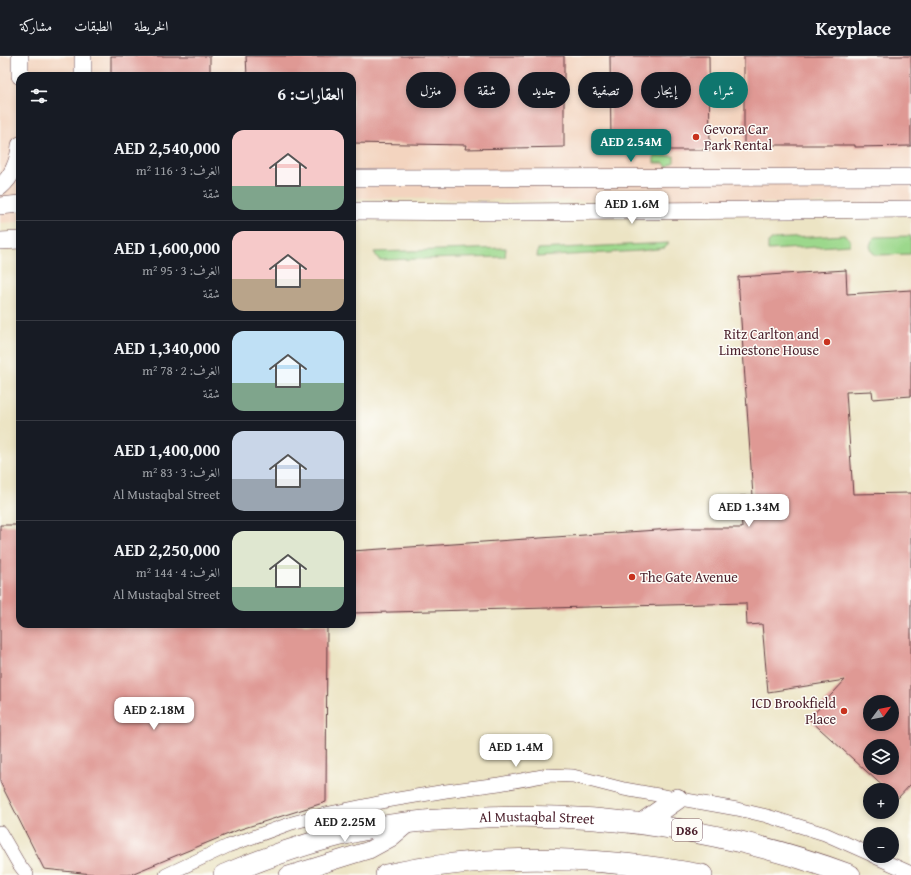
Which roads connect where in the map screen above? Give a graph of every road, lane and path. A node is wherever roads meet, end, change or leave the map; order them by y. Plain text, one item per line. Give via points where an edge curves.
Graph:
1 (20, 56) edge
2 (83, 56) edge
3 (20, 72) edge
4 (83, 72) edge
5 (16, 163) edge
6 (911, 177) edge
7 (356, 178) edge
8 (0, 187) edge
9 (16, 204) edge
10 (0, 206) edge
11 (911, 209) edge
12 (356, 211) edge
13 (16, 240) edge
14 (1, 242) edge
15 (677, 799) junction
16 (410, 822) junction
17 (643, 823) junction
18 (0, 832) edge
19 (863, 851) edge
20 (889, 863) edge
21 (911, 873) edge
22 (27, 875) edge
23 (166, 875) edge
24 (224, 875) edge
25 (288, 875) edge
26 (386, 875) edge
27 (702, 875) edge
28 (850, 875) edge

1 - 3 street
2 - 4 street
5 - 8 street
6 - 7 street
9 - 10 street
11 - 12 street
13 - 14 street
15 - 17 main road
15 - 19 street via 737,809 796,825 825,834
15 - 23 street via 573,776 536,777 392,800 325,814 228,846
16 - 17 main road, Al Mustaqbal Street / D86 via 518,815
16 - 24 main road, Al Mustaqbal Street / D86 via 329,838
16 - 25 street via 391,838 369,850
17 - 28 main road, Al Mustaqbal Street / D86 via 739,841 786,853
18 - 22 street
20 - 21 street
26 - 27 main road via 442,865 532,859 624,863

